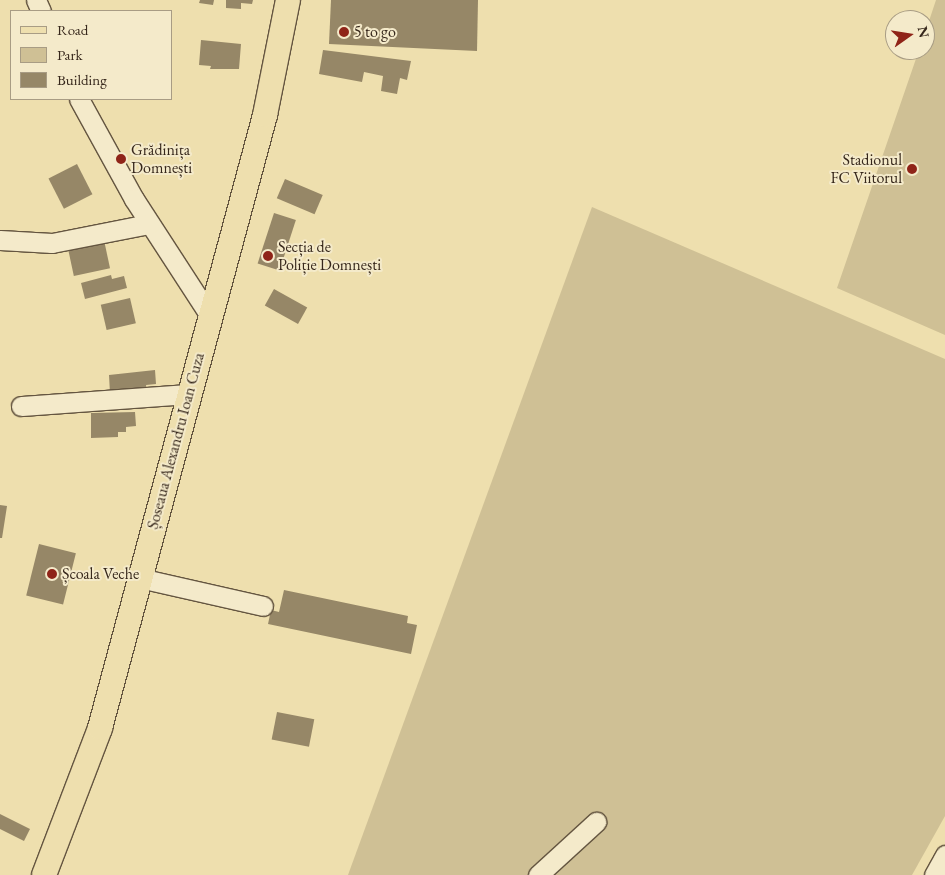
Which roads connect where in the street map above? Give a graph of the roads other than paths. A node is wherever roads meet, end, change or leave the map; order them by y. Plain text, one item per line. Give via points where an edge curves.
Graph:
1 (288, 0) edge
2 (80, 100) edge
3 (150, 224) junction
4 (0, 240) edge
5 (210, 316) junction
6 (189, 394) junction
7 (21, 406) dead end
8 (140, 578) junction
9 (263, 606) dead end
10 (596, 822) dead end
11 (945, 855) edge
12 (44, 875) edge
13 (538, 875) edge
14 (934, 875) edge

1 - 5 main road, Șoseaua Alexandru Ioan Cuza via 265,115
2 - 3 street
3 - 4 street via 52,243
3 - 5 street
5 - 6 main road, Șoseaua Alexandru Ioan Cuza
6 - 7 street
6 - 8 main road, Șoseaua Alexandru Ioan Cuza
8 - 9 street
8 - 12 main road, Șoseaua Alexandru Ioan Cuza via 100,728
10 - 13 street
11 - 14 street

